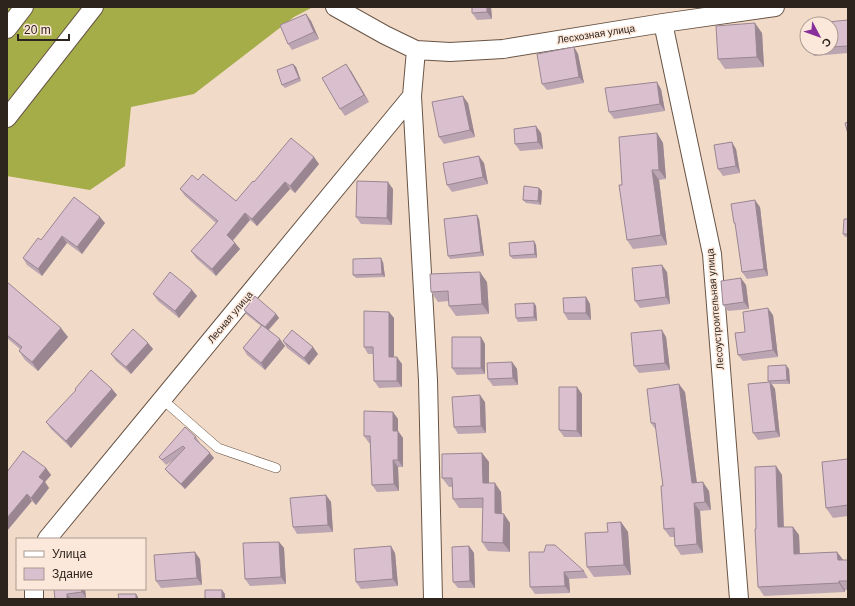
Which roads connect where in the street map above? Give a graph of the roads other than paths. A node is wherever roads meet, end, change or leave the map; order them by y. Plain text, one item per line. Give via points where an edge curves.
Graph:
1 (24, 7) edge
2 (94, 7) edge
3 (335, 7) edge
4 (776, 7) edge
5 (663, 23) junction
6 (7, 29) edge
7 (416, 50) junction
8 (412, 96) junction
9 (7, 118) edge
10 (162, 399) junction
11 (276, 468) dead end
12 (48, 538) edge
13 (433, 599) edge
14 (739, 599) edge

1 - 6 street
2 - 9 street
3 - 7 street
4 - 5 street, Лесхозная улица
5 - 7 street, Лесхозная улица via 503,49 450,52
5 - 14 street, Лесоустроительная улица via 712,254
7 - 8 street
8 - 10 street, Лесная улица
8 - 13 street via 428,380
10 - 11 lane via 218,448
10 - 12 street, Лесная улица

